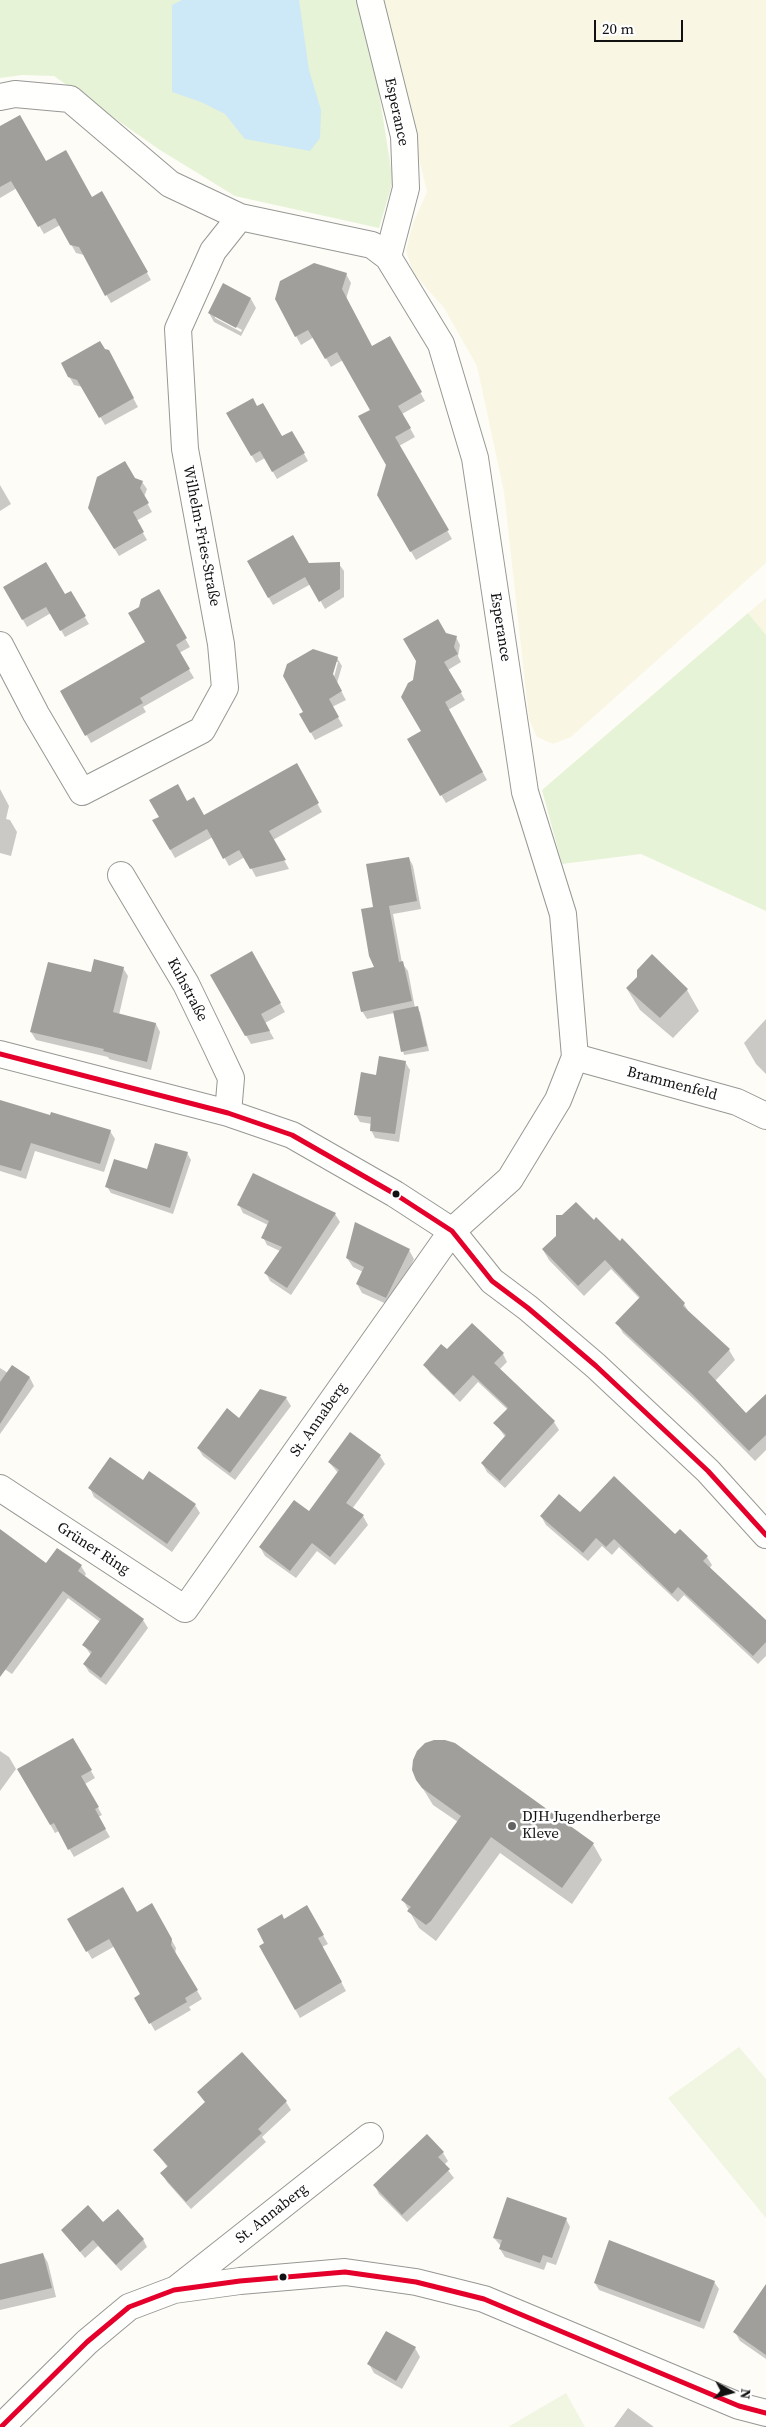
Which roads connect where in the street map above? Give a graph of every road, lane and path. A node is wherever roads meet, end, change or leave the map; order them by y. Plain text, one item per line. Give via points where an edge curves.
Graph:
1 (370, 0) edge
2 (0, 97) edge
3 (240, 217) junction
4 (388, 257) junction
5 (0, 645) edge
6 (121, 875) dead end
7 (0, 1054) edge
8 (575, 1057) junction
9 (228, 1113) junction
10 (766, 1116) edge
11 (452, 1231) junction
12 (0, 1488) edge
13 (766, 1535) edge
14 (185, 1609) joint
15 (370, 2136) dead end
16 (174, 2290) junction
17 (766, 2413) edge
18 (1, 2427) edge

1 - 4 street, Esperance via 404,136 406,188
2 - 3 street via 14,94 70,99 170,184
3 - 4 street via 372,245
3 - 5 street, Wilhelm-Fries-Straße via 213,251 178,329 185,449 221,644 225,688 202,730 82,792
4 - 8 street, Esperance via 441,344 475,458 525,792 563,914
6 - 9 street, Kuhstraße via 186,984 231,1078
7 - 9 street
8 - 10 street, Brammenfeld via 737,1102
8 - 11 street, Esperance via 558,1100 510,1179
9 - 11 street via 292,1135
11 - 13 street via 492,1281 596,1366 708,1471
11 - 14 street, St. Annaberg
12 - 14 street, Grüner Ring
15 - 16 street, St. Annaberg
16 - 17 street via 345,2272 416,2282 484,2299 739,2406
16 - 18 street via 129,2307 87,2342

